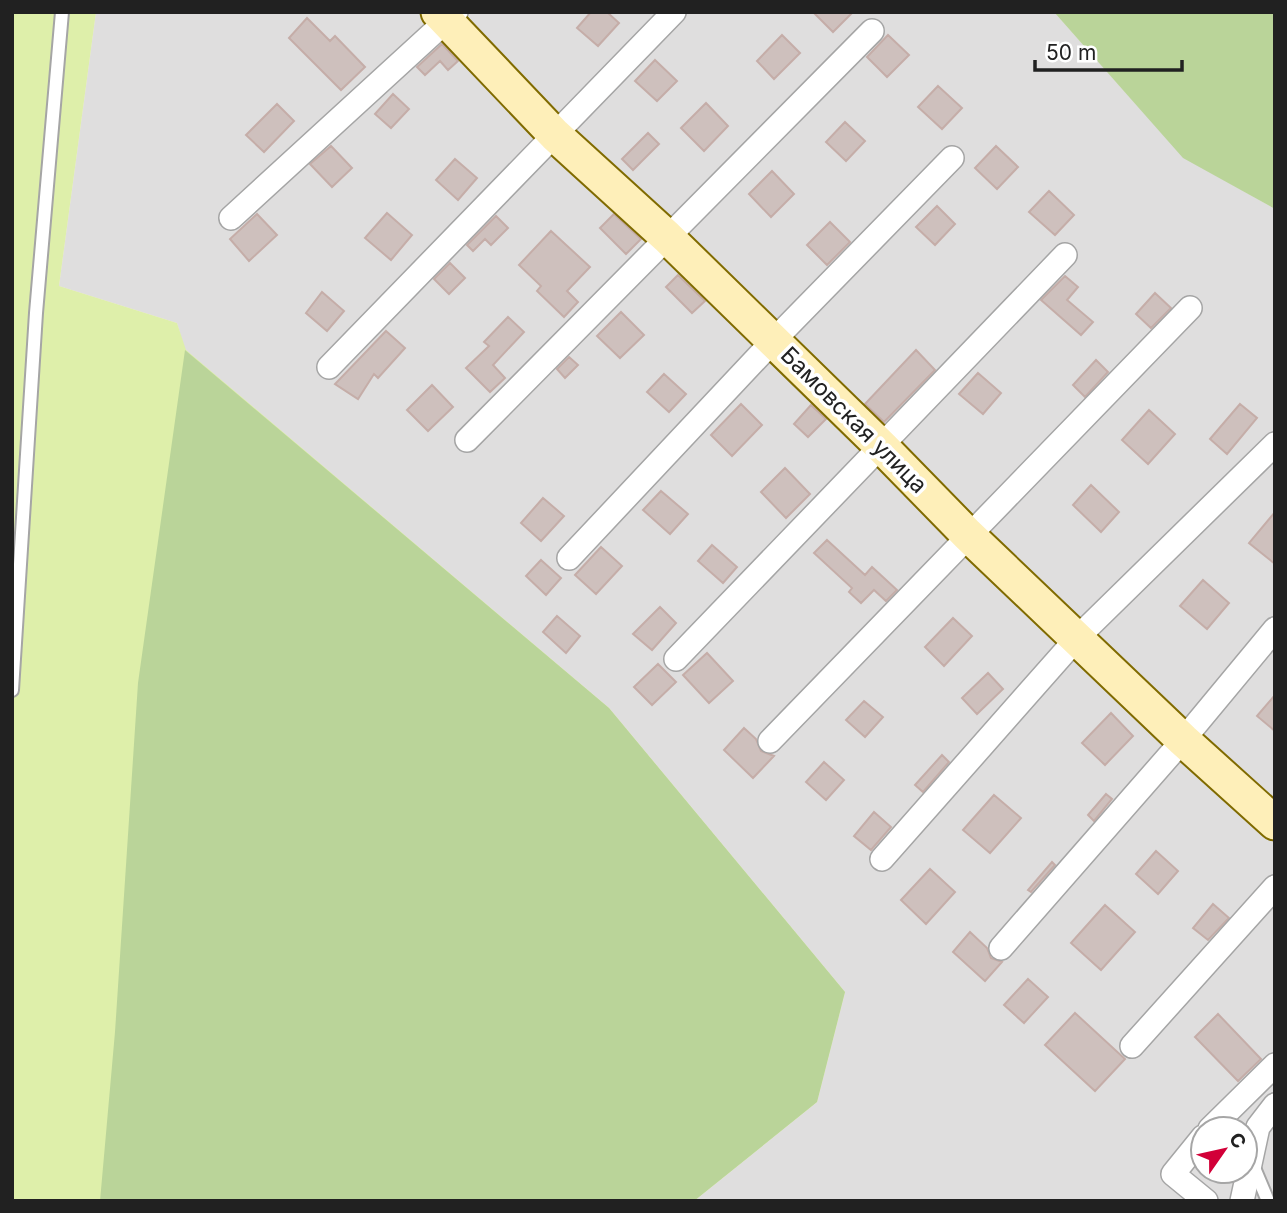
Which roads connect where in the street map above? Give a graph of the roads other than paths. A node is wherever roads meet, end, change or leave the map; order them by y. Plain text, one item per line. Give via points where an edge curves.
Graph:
1 (62, 12) edge
2 (674, 12) edge
3 (447, 15) edge
4 (873, 31) dead end
5 (555, 135) junction
6 (952, 158) dead end
7 (231, 218) dead end
8 (667, 237) junction
9 (1065, 255) dead end
10 (1190, 308) dead end
11 (774, 341) junction
12 (329, 367) dead end
13 (467, 440) dead end
14 (1275, 444) edge
15 (882, 447) junction
16 (967, 534) junction
17 (569, 558) dead end
18 (1275, 629) edge
19 (1078, 637) junction
20 (676, 659) dead end
21 (12, 690) edge
22 (1183, 740) junction
23 (770, 741) dead end
24 (1275, 822) edge
25 (882, 859) dead end
26 (1275, 887) edge
27 (1002, 948) dead end
28 (1132, 1046) dead end
29 (1275, 1065) edge
30 (1275, 1105) edge
31 (1224, 1115) edge
32 (1259, 1126) edge
33 (1189, 1155) edge
34 (1259, 1179) edge
35 (1206, 1201) edge
36 (1268, 1201) edge

1 - 21 lane via 36,313
2 - 5 street
3 - 5 street, Бамовская улица
3 - 7 street
4 - 8 street
5 - 8 street, Бамовская улица
5 - 12 street
6 - 11 street
8 - 11 street, Бамовская улица
8 - 13 street
9 - 15 street
10 - 16 street
11 - 15 street, Бамовская улица
11 - 17 street
14 - 19 street
15 - 16 street, Бамовская улица
15 - 20 street
16 - 19 street, Бамовская улица
16 - 23 street
18 - 22 street
19 - 22 street, Бамовская улица
19 - 25 street
22 - 24 street, Бамовская улица
22 - 27 street
26 - 28 street
29 - 31 street
30 - 32 street
33 - 35 street via 1174,1174
34 - 36 lane

